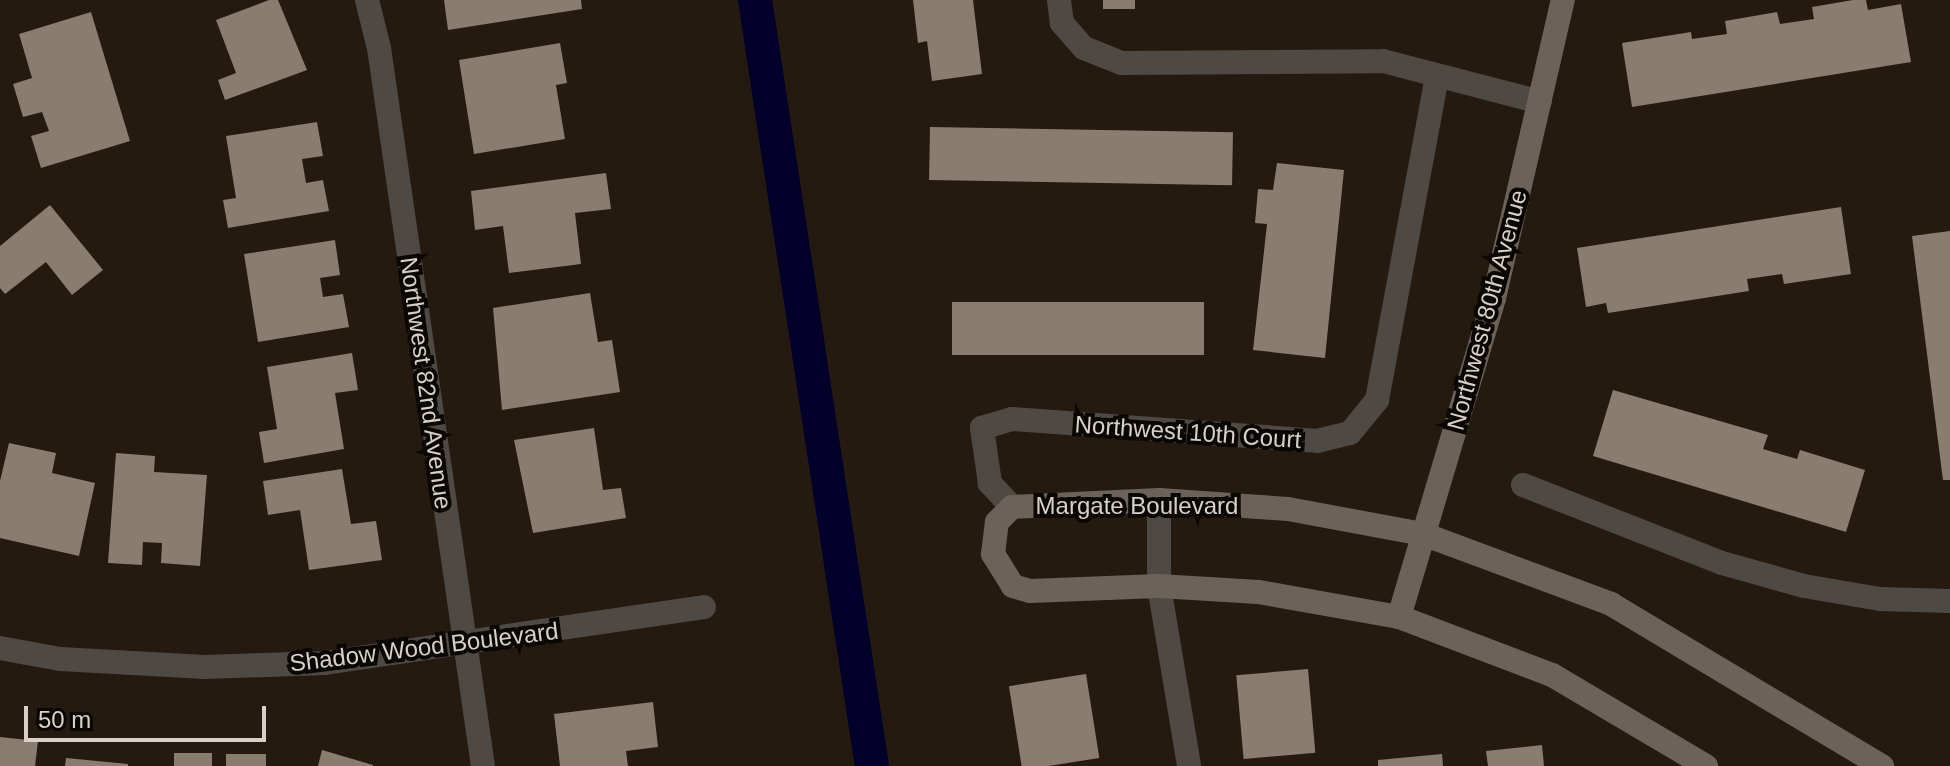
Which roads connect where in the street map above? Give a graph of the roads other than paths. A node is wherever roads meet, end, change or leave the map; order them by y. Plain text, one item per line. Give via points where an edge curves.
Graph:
1 (367, 0) edge
2 (1059, 0) edge
3 (1563, 0) edge
4 (1437, 75) junction
5 (1540, 102) junction
6 (1523, 485) dead end
7 (1159, 500) junction
8 (1012, 507) junction
9 (1423, 534) junction
10 (1159, 586) junction
11 (1950, 601) edge
12 (704, 607) dead end
13 (1399, 617) junction
14 (463, 647) junction
15 (0, 648) edge
16 (483, 766) edge
17 (1189, 766) edge
18 (1706, 766) edge
19 (1882, 766) edge

1 - 14 street, Northwest 82nd Avenue via 379,48
2 - 4 street via 1062,23 1084,48 1121,63 1383,61
3 - 5 street, Northwest 80th Avenue
4 - 5 street
4 - 8 street, Northwest 10th Court via 1377,400 1350,433 1317,441 1012,419 982,428 990,483
5 - 9 street, Northwest 80th Avenue via 1494,298
6 - 11 street via 1722,563 1804,586 1880,599
7 - 8 street, Margate Boulevard
7 - 9 street, Margate Boulevard via 1288,509
7 - 10 street
8 - 10 street, Margate Boulevard via 997,522 993,543 996,564 1013,586 1030,591
9 - 13 street, Northwest 80th Avenue
9 - 19 street, Margate Boulevard via 1611,604
10 - 13 street, Margate Boulevard via 1316,600
10 - 17 street
12 - 14 street, Shadow Wood Boulevard
13 - 18 street, Margate Boulevard via 1552,675
14 - 15 street, Shadow Wood Boulevard via 325,663 205,667 60,659
14 - 16 street, Northwest 82nd Avenue

